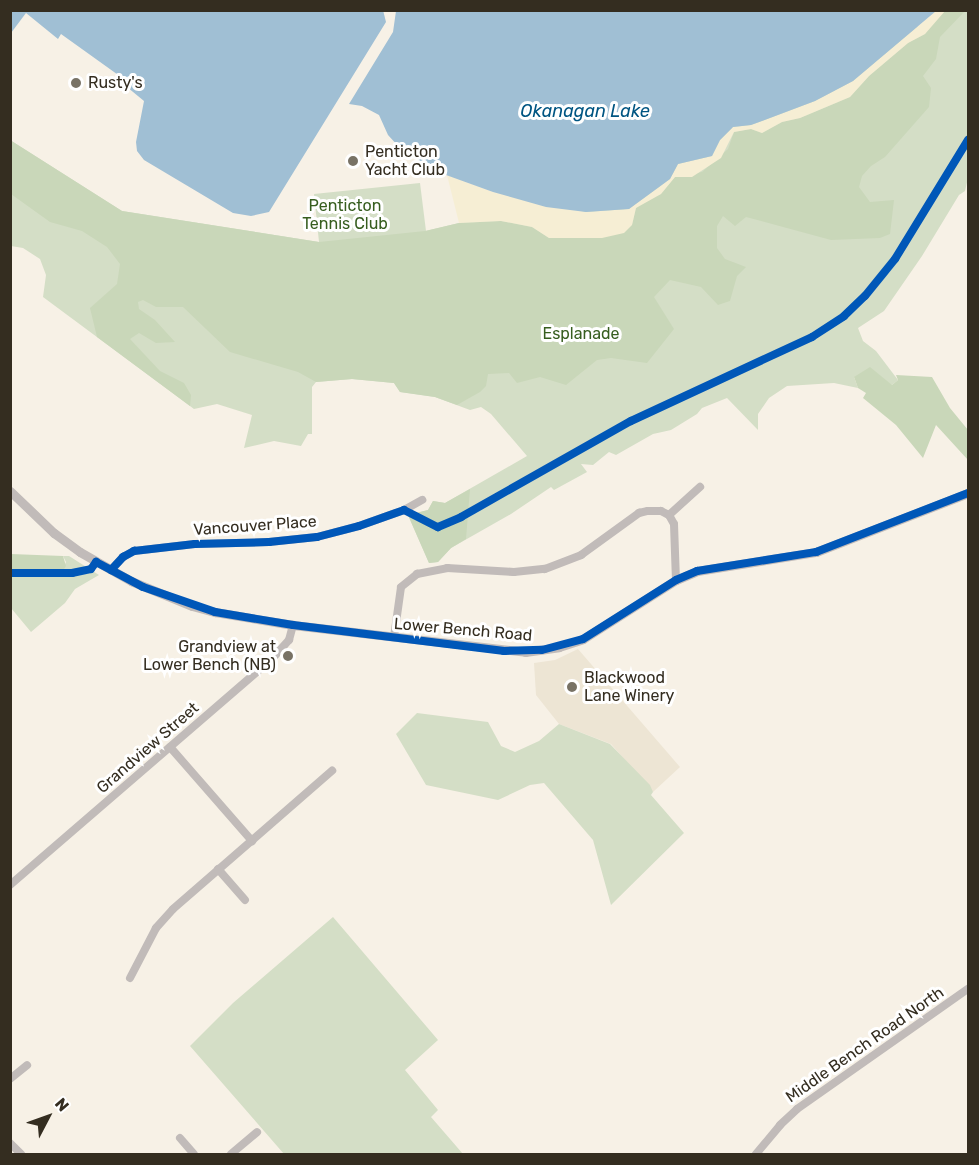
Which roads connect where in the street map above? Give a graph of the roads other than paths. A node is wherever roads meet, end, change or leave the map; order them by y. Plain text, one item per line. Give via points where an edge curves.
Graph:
1 (700, 487) dead end
2 (10, 491) edge
3 (969, 493) edge
4 (422, 500) dead end
5 (669, 515) junction
6 (111, 570) junction
7 (676, 580) junction
8 (294, 625) junction
9 (394, 637) junction
10 (170, 747) junction
11 (332, 771) dead end
12 (252, 841) junction
13 (218, 869) junction
14 (10, 885) edge
15 (245, 900) dead end
16 (130, 978) dead end
17 (969, 989) edge
18 (27, 1065) dead end
19 (10, 1079) edge
20 (257, 1132) dead end
21 (180, 1138) dead end
22 (10, 1143) edge
23 (21, 1155) edge
24 (194, 1155) edge
25 (231, 1155) edge
26 (756, 1155) edge

1 - 5 street
2 - 6 street, Lower Bench Road via 65,542
3 - 7 street, Lower Bench Road via 826,549 707,568
4 - 6 street, Vancouver Place via 359,526 317,537 134,551 123,556
5 - 7 street via 674,524
5 - 9 street via 661,511 639,513 581,555 545,570 447,568 417,574 401,587
6 - 8 street, Lower Bench Road via 192,606
7 - 9 street, Lower Bench Road via 583,639 559,647 504,651
8 - 9 street, Lower Bench Road
8 - 10 street, Grandview Street via 289,640 271,660
10 - 12 street
10 - 14 street, Grandview Street
11 - 12 street
12 - 13 street
13 - 15 street
13 - 16 street via 164,918
17 - 26 street, Middle Bench Road North via 797,1109
18 - 19 street
20 - 25 street
21 - 24 street
22 - 23 street

